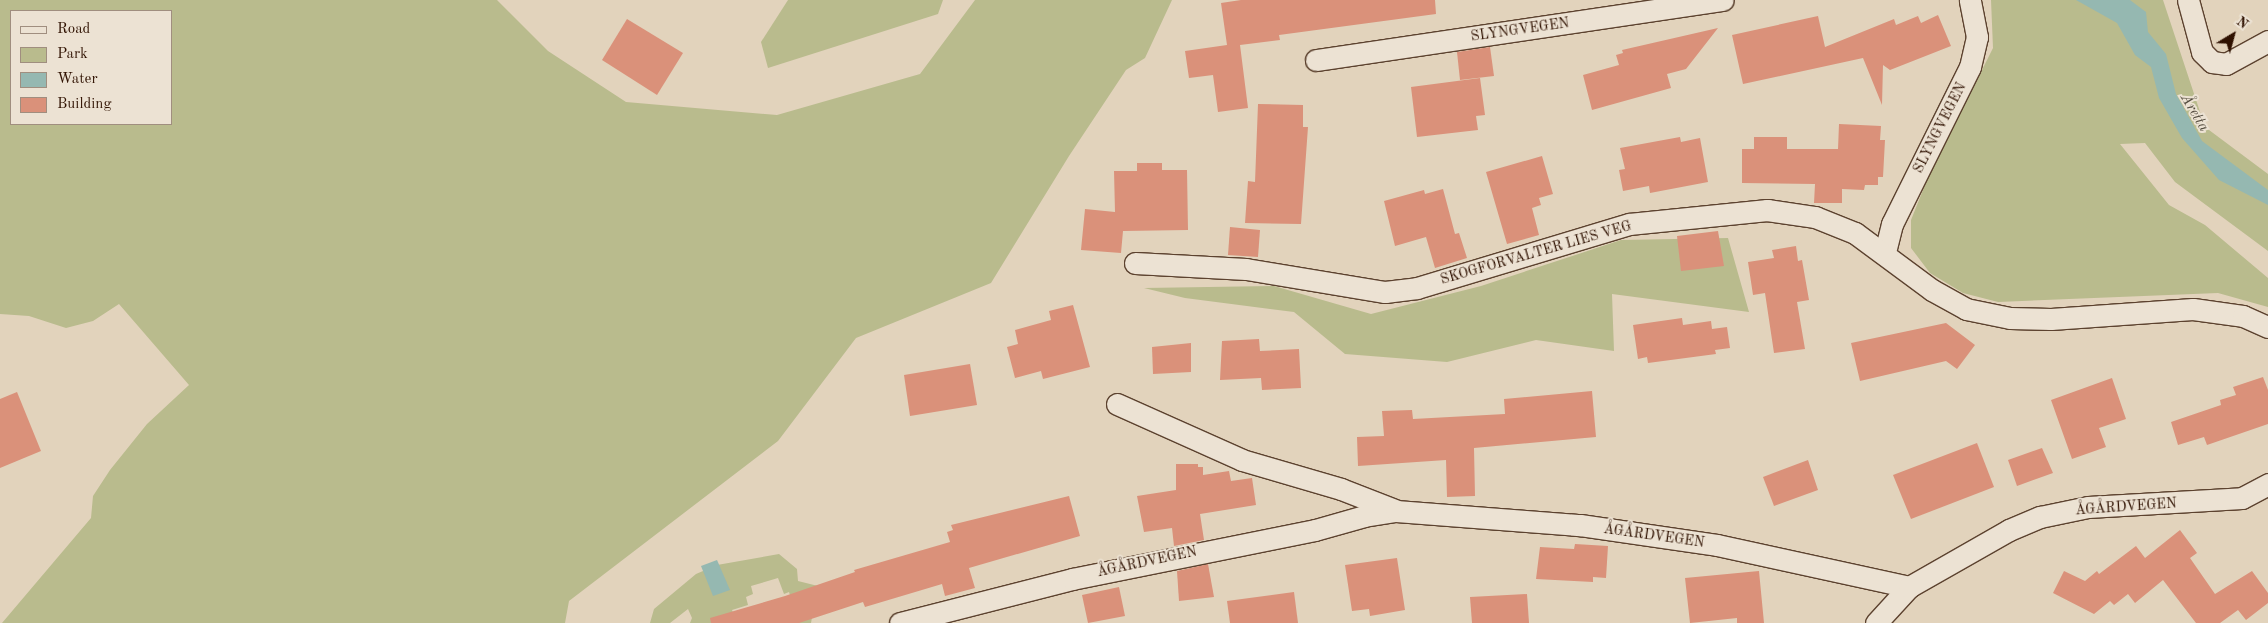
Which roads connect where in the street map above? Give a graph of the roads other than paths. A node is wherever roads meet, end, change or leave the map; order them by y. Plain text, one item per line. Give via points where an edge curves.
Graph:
1 (1723, 0) edge
2 (1970, 0) edge
3 (2188, 0) edge
4 (2268, 41) edge
5 (1316, 60) dead end
6 (1885, 252) junction
7 (1135, 263) dead end
8 (2268, 327) edge
9 (1117, 404) dead end
10 (2268, 484) edge
11 (1396, 510) junction
12 (1909, 587) junction
13 (900, 623) edge
14 (1876, 623) edge

1 - 5 street, SLYNGVEGEN
2 - 6 street, SLYNGVEGEN via 1977,37 1970,67 1892,224
3 - 4 street via 2202,52 2212,62 2226,64
6 - 7 street, SKOGFORVALTER LIES VEG via 1855,233 1815,217 1767,210 1629,224 1417,288 1385,292 1246,269
6 - 8 street, SKOGFORVALTER LIES VEG via 1932,290 1966,308 2010,318 2051,319 2193,309 2243,316
9 - 11 street, ÅGÅRDVEGEN via 1242,460
10 - 12 street, ÅGÅRDVEGEN via 2242,498 2088,507 2040,517 2009,530
11 - 12 street, ÅGÅRDVEGEN via 1600,528 1717,545
11 - 13 street, ÅGÅRDVEGEN via 1315,530 1072,579
12 - 14 street, ÅGÅRDVEGEN

